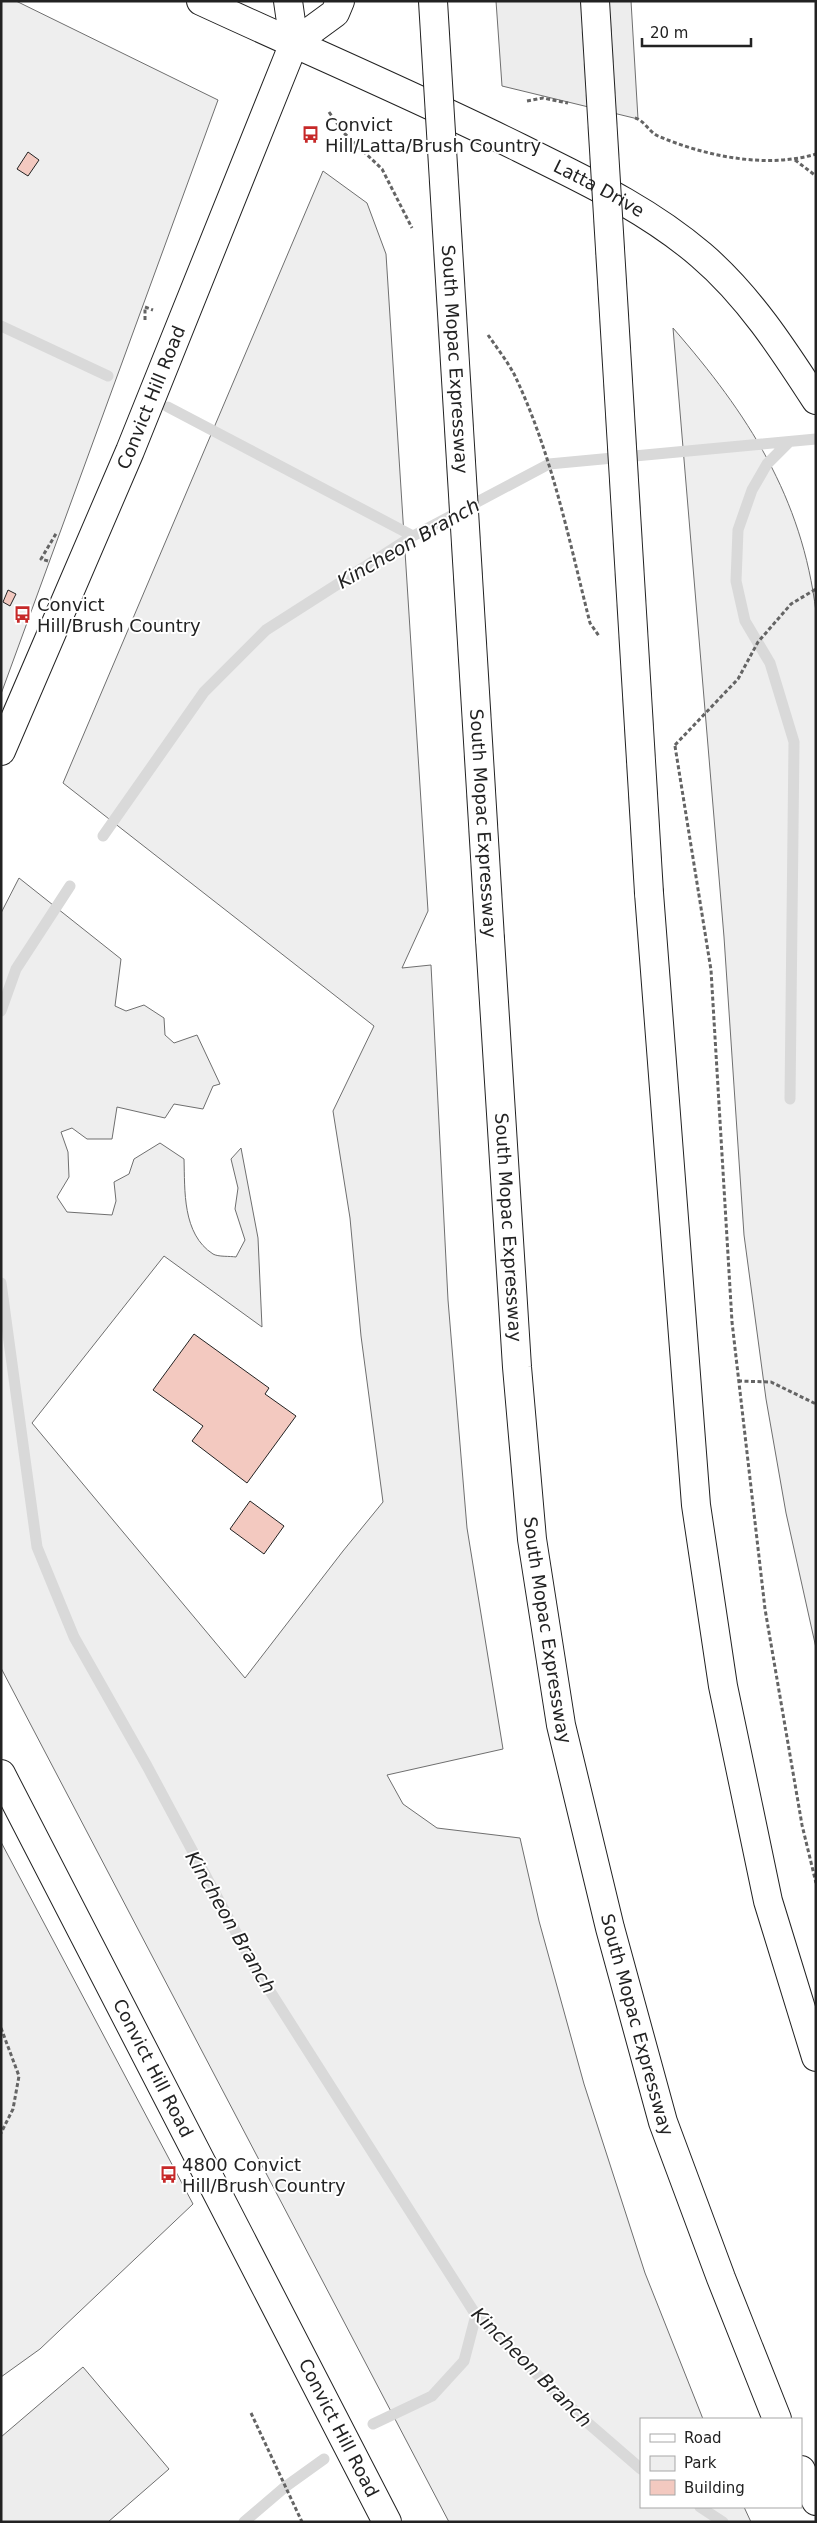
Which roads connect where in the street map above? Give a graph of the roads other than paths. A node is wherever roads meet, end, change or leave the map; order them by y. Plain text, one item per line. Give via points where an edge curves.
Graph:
1 (201, 1) edge
2 (288, 1) edge
3 (340, 1) edge
4 (433, 1) edge
5 (595, 1) edge
6 (294, 43) junction
7 (816, 400) edge
8 (1, 750) edge
9 (1, 1774) edge
10 (816, 2058) edge
11 (777, 2418) edge
12 (802, 2472) edge
13 (816, 2501) edge
14 (387, 2522) edge

1 - 6 main road, Latta Drive
2 - 6 main road, Convict Hill Road
3 - 6 main road via 335,13
4 - 11 main road, South Mopac Expressway, bridge via 517,1367 532,1538 561,1725 610,1928 663,2122 720,2278
5 - 10 main road, bridge via 649,893 696,1504 724,1686 768,1901
6 - 7 main road, Latta Drive via 621,198 667,228 710,263 750,305
6 - 8 main road, Convict Hill Road via 134,442
9 - 14 main road, Convict Hill Road
12 - 13 main road

